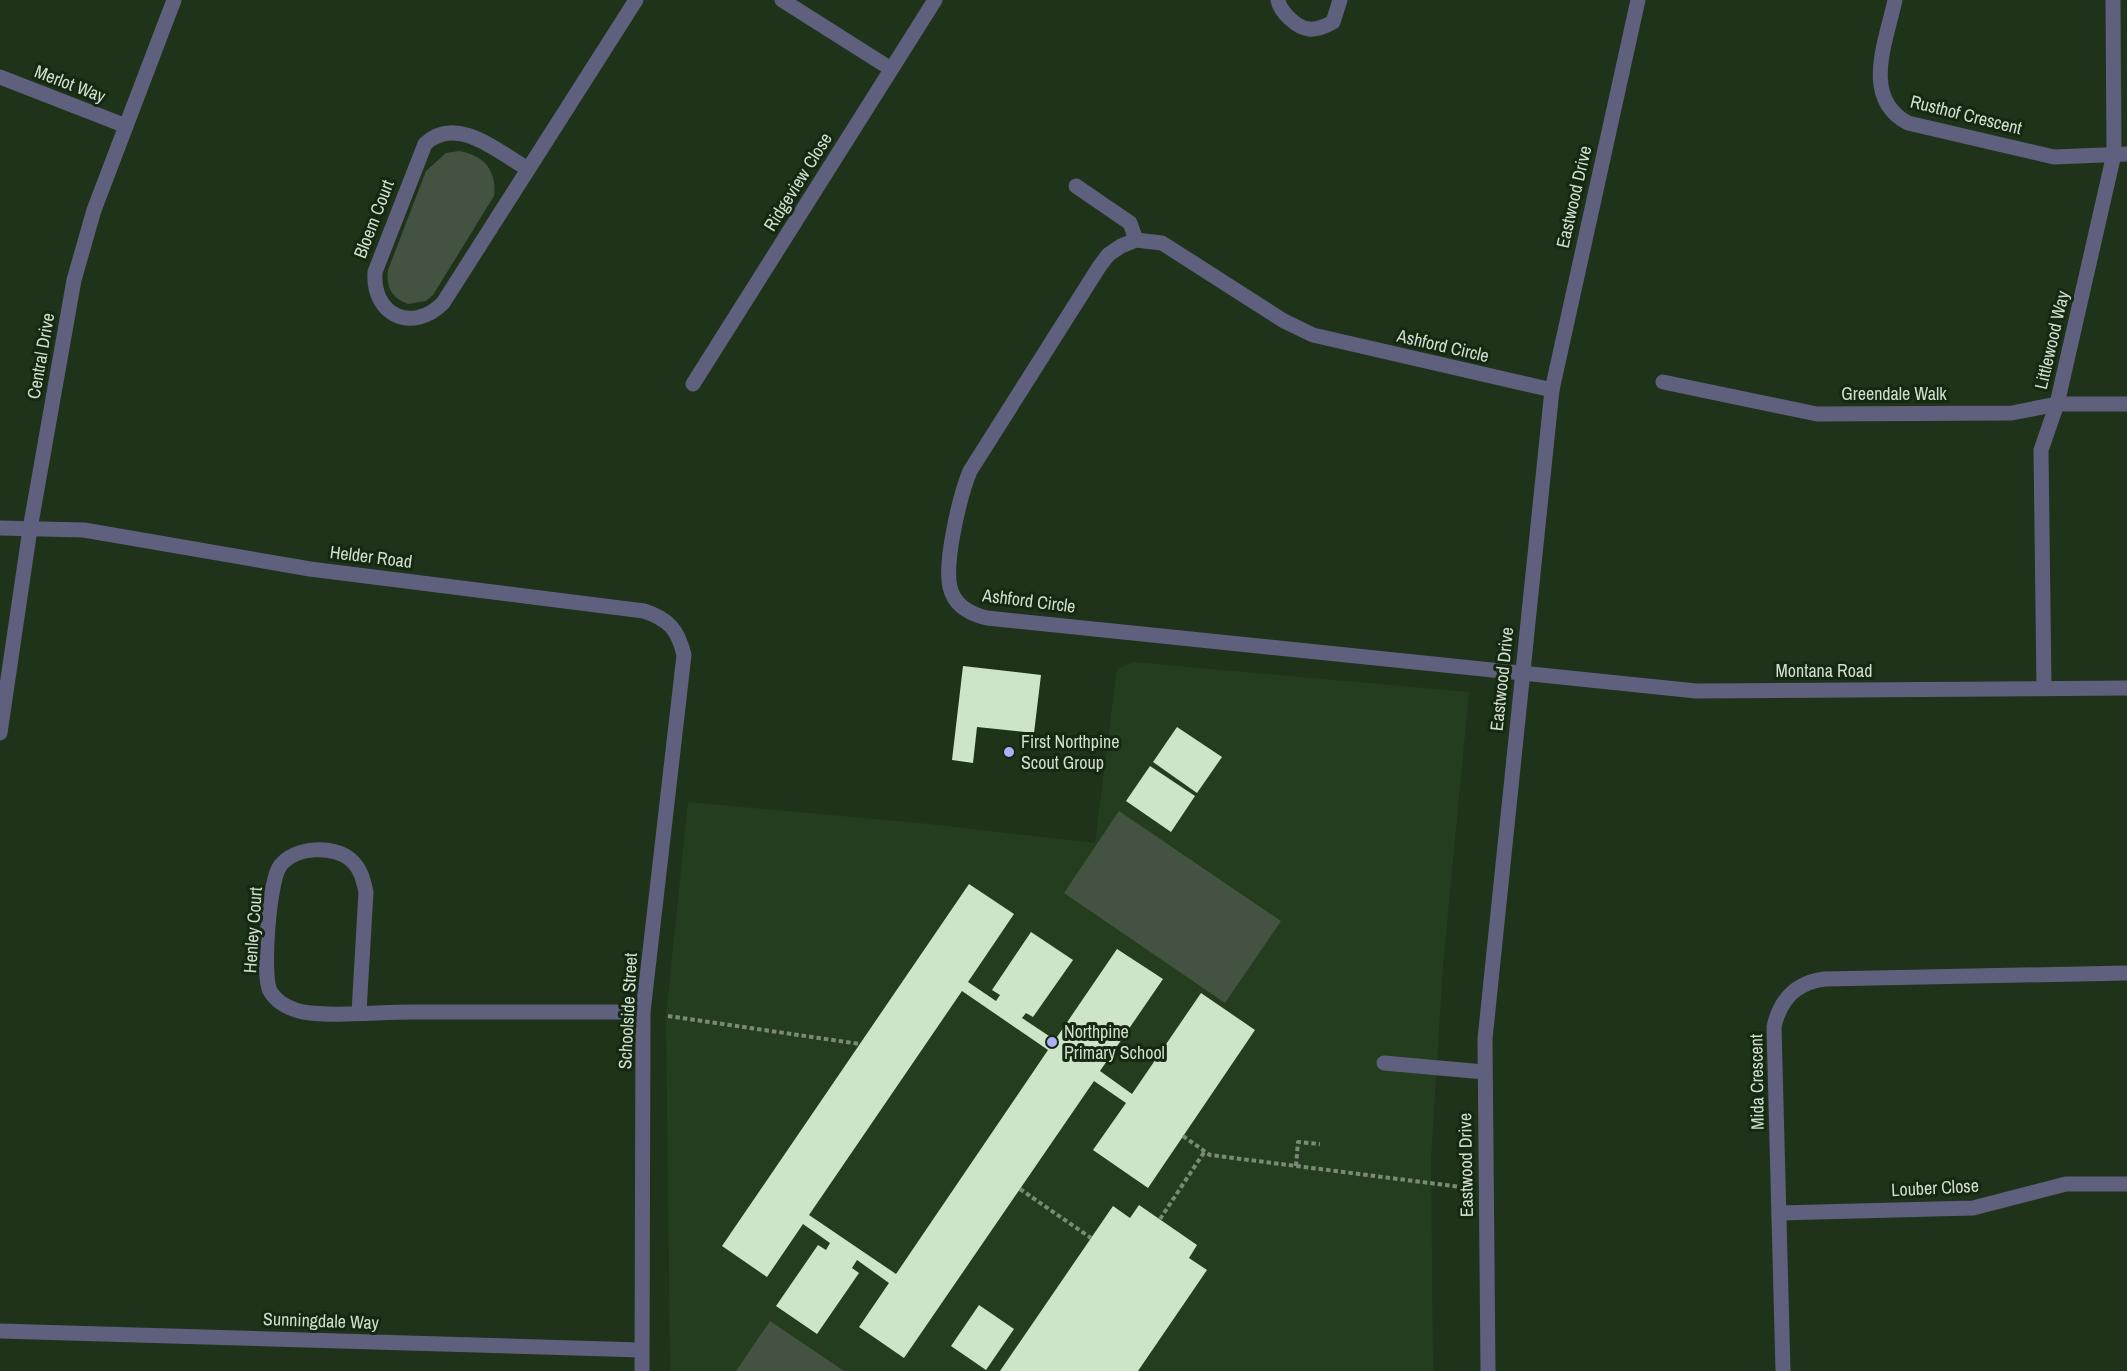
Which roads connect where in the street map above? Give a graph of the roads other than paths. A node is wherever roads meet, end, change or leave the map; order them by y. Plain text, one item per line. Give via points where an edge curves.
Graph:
1 (174, 0) edge
2 (636, 0) edge
3 (782, 0) edge
4 (935, 0) edge
5 (1278, 0) edge
6 (1340, 0) edge
7 (1638, 0) edge
8 (1895, 0) edge
9 (2113, 0) edge
10 (891, 69) junction
11 (0, 77) edge
12 (126, 126) junction
13 (2120, 154) edge
14 (528, 169) junction
15 (1076, 186) dead end
16 (1136, 240) junction
17 (1663, 382) dead end
18 (693, 384) dead end
19 (1552, 390) junction
20 (2057, 404) junction
21 (2127, 404) edge
22 (0, 528) edge
23 (30, 529) junction
24 (684, 655) joint
25 (1522, 672) junction
26 (2044, 688) junction
27 (2127, 688) edge
28 (0, 733) edge
29 (2127, 974) edge
30 (359, 1012) junction
31 (643, 1012) junction
32 (1384, 1063) dead end
33 (1484, 1072) junction
34 (2127, 1184) edge
35 (1779, 1213) junction
36 (0, 1331) edge
37 (641, 1350) junction
38 (642, 1371) edge
39 (1488, 1371) edge
40 (1783, 1371) edge

1 - 12 street, Central Drive
2 - 14 street, Bloem Court
3 - 10 street
4 - 10 street, Ridgeview Close
5 - 6 street via 1279,7 1307,30 1333,22
7 - 19 street, Eastwood Drive
8 - 13 street, Rusthof Crescent via 1879,83 1887,107 1896,117 2054,157
9 - 13 street, Littlewood Way
10 - 18 street, Ridgeview Close
11 - 12 street, Merlot Way
12 - 23 street, Central Drive via 94,210 74,280
13 - 20 street, Littlewood Way
14 - 14 street, Bloem Court via 434,312 409,319 385,309 374,285 375,272 425,144 442,133 460,132
15 - 16 street via 1130,223
16 - 19 street, Ashford Circle via 1168,246 1284,321 1313,335
16 - 25 street, Ashford Circle via 1108,255 1099,267 970,471 960,500 948,574 959,604 987,618
17 - 20 street, Greendale Walk via 1817,414 2012,413
19 - 25 street, Eastwood Drive
20 - 21 street, Greendale Walk
20 - 26 street, Littlewood Way via 2041,450
22 - 23 street, Helder Road
23 - 24 street, Helder Road via 84,530 310,569 644,611 670,624 679,635
23 - 28 street, Central Drive
24 - 31 street, Schoolside Street
25 - 26 street, Montana Road via 1696,691
25 - 33 street, Eastwood Drive
26 - 27 street, Montana Road
29 - 35 street, Mida Crescent via 1825,979 1792,991 1777,1014 1774,1027
30 - 30 street, Henley Court via 304,1012 284,1006 270,991 266,970 273,885 280,866 297,853 332,852 350,859 362,874 366,892
30 - 31 street, Henley Court
31 - 37 street, Schoolside Street
32 - 33 street
33 - 39 street, Eastwood Drive
34 - 35 street, Louber Close via 2066,1184 1973,1208
35 - 40 street, Mida Crescent
36 - 37 street, Sunningdale Way
37 - 38 street, Schoolside Street

